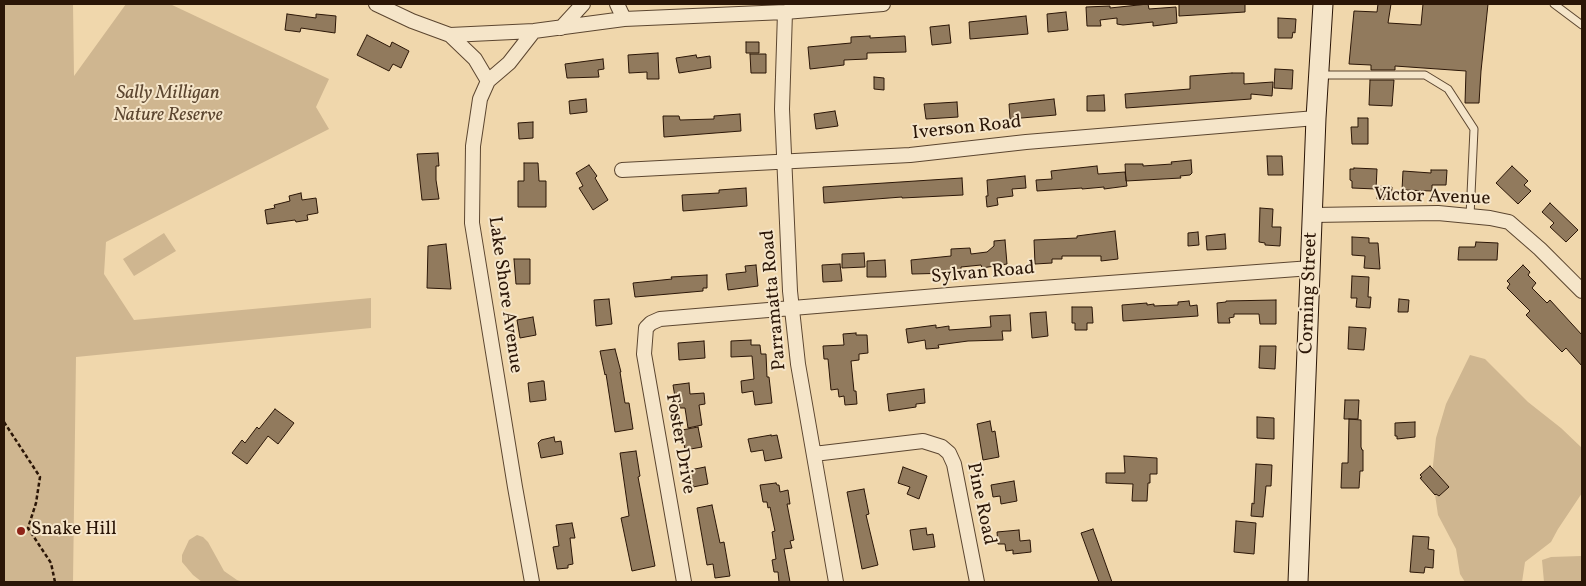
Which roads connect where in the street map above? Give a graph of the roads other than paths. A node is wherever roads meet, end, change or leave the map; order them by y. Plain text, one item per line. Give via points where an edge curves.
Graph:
1 (376, 4) edge
2 (583, 4) edge
3 (617, 4) edge
4 (883, 4) edge
5 (1323, 4) edge
6 (1554, 4) edge
7 (785, 12) junction
8 (624, 19) junction
9 (1582, 24) edge
10 (561, 28) junction
11 (534, 31) junction
12 (450, 35) junction
13 (1318, 75) junction
14 (488, 81) junction
15 (1316, 118) junction
16 (784, 161) junction
17 (622, 170) dead end
18 (1312, 215) junction
19 (1470, 216) junction
20 (1311, 268) junction
21 (1582, 291) edge
22 (792, 309) junction
23 (660, 319) joint
24 (814, 454) junction
25 (532, 582) edge
26 (684, 582) edge
27 (836, 582) edge
28 (977, 582) edge
29 (1298, 582) edge

1 - 12 street
2 - 10 street
3 - 8 street
4 - 7 street
5 - 13 street, Corning Street
6 - 9 lane
7 - 8 street
7 - 16 street, Parramatta Road
8 - 10 street
10 - 11 street
11 - 12 street
11 - 14 street, Lake Shore Avenue via 509,63
12 - 14 street via 475,59
13 - 15 street, Corning Street
13 - 19 lane via 1425,75 1448,89 1474,129
14 - 25 street, Lake Shore Avenue via 480,99 473,146 472,223
15 - 16 street, Iverson Road via 910,154
15 - 18 street, Corning Street
16 - 17 street, Iverson Road
16 - 22 street, Parramatta Road
18 - 19 street, Victor Avenue via 1438,213
18 - 20 street, Corning Street
19 - 21 street, Victor Avenue via 1508,222
20 - 22 street, Sylvan Road
20 - 29 street, Corning Street
22 - 23 street, Sylvan Road
22 - 24 street, Parramatta Road
23 - 26 street, Foster Drive via 646,328 644,354
24 - 27 street, Parramatta Road
24 - 28 street, Pine Road via 923,441 942,447 954,464

